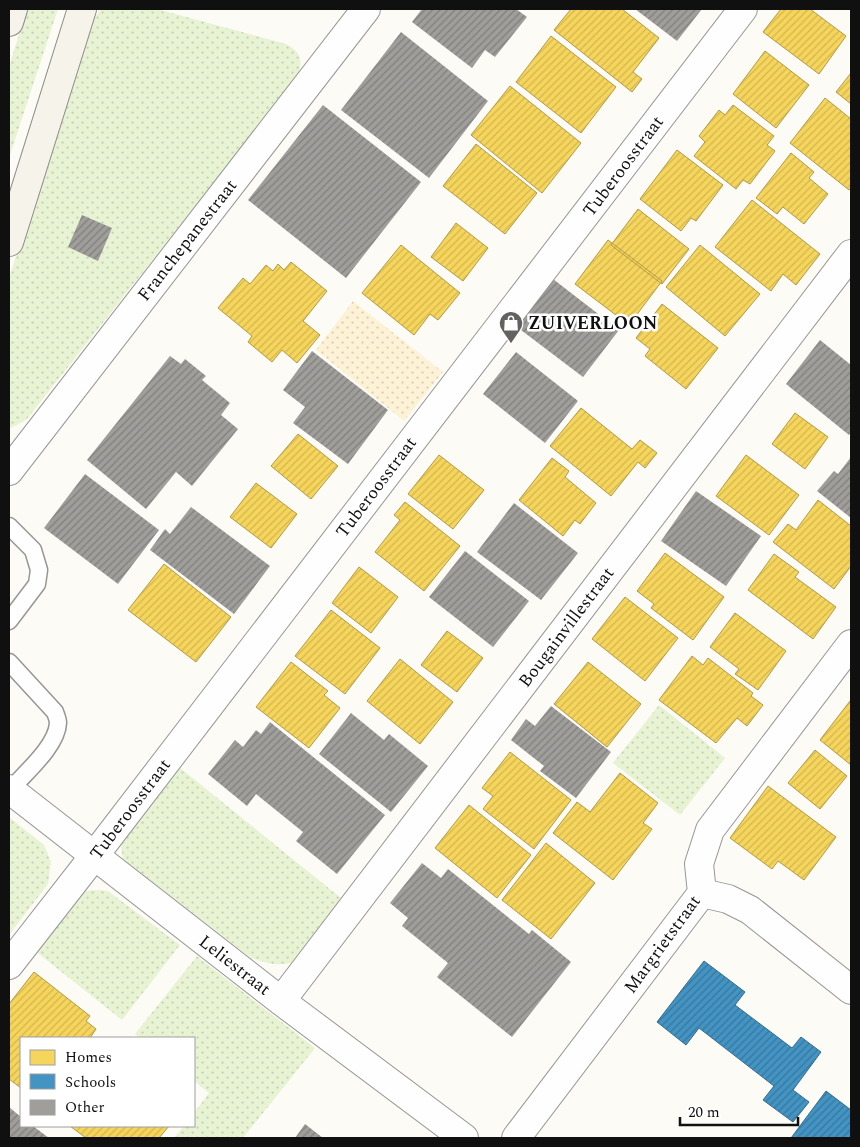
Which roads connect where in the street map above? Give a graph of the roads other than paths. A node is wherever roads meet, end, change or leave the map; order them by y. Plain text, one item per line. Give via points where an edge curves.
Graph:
1 (13, 9) edge
2 (82, 9) edge
3 (366, 9) edge
4 (743, 9) edge
5 (9, 22) edge
6 (9, 242) edge
7 (851, 254) edge
8 (9, 471) edge
9 (9, 526) edge
10 (9, 621) edge
11 (851, 644) edge
12 (9, 662) edge
13 (9, 789) edge
14 (94, 856) junction
15 (702, 893) junction
16 (9, 965) edge
17 (851, 990) edge
18 (281, 1001) junction
19 (464, 1138) edge
20 (516, 1138) edge

1 - 5 main road
2 - 6 main road
3 - 8 street, Franchepanestraat
4 - 14 street, Tuberoosstraat
7 - 18 street, Bougainvillestraat
9 - 10 lane via 33,550 39,570 37,584
11 - 15 street, Margrietstraat via 710,830 699,864
12 - 13 lane via 55,712 58,722 47,749
13 - 14 street, Leliestraat
14 - 16 street, Tuberoosstraat
14 - 18 street, Leliestraat
15 - 17 street via 728,899 750,910
15 - 20 street, Margrietstraat
18 - 19 street, Leliestraat

